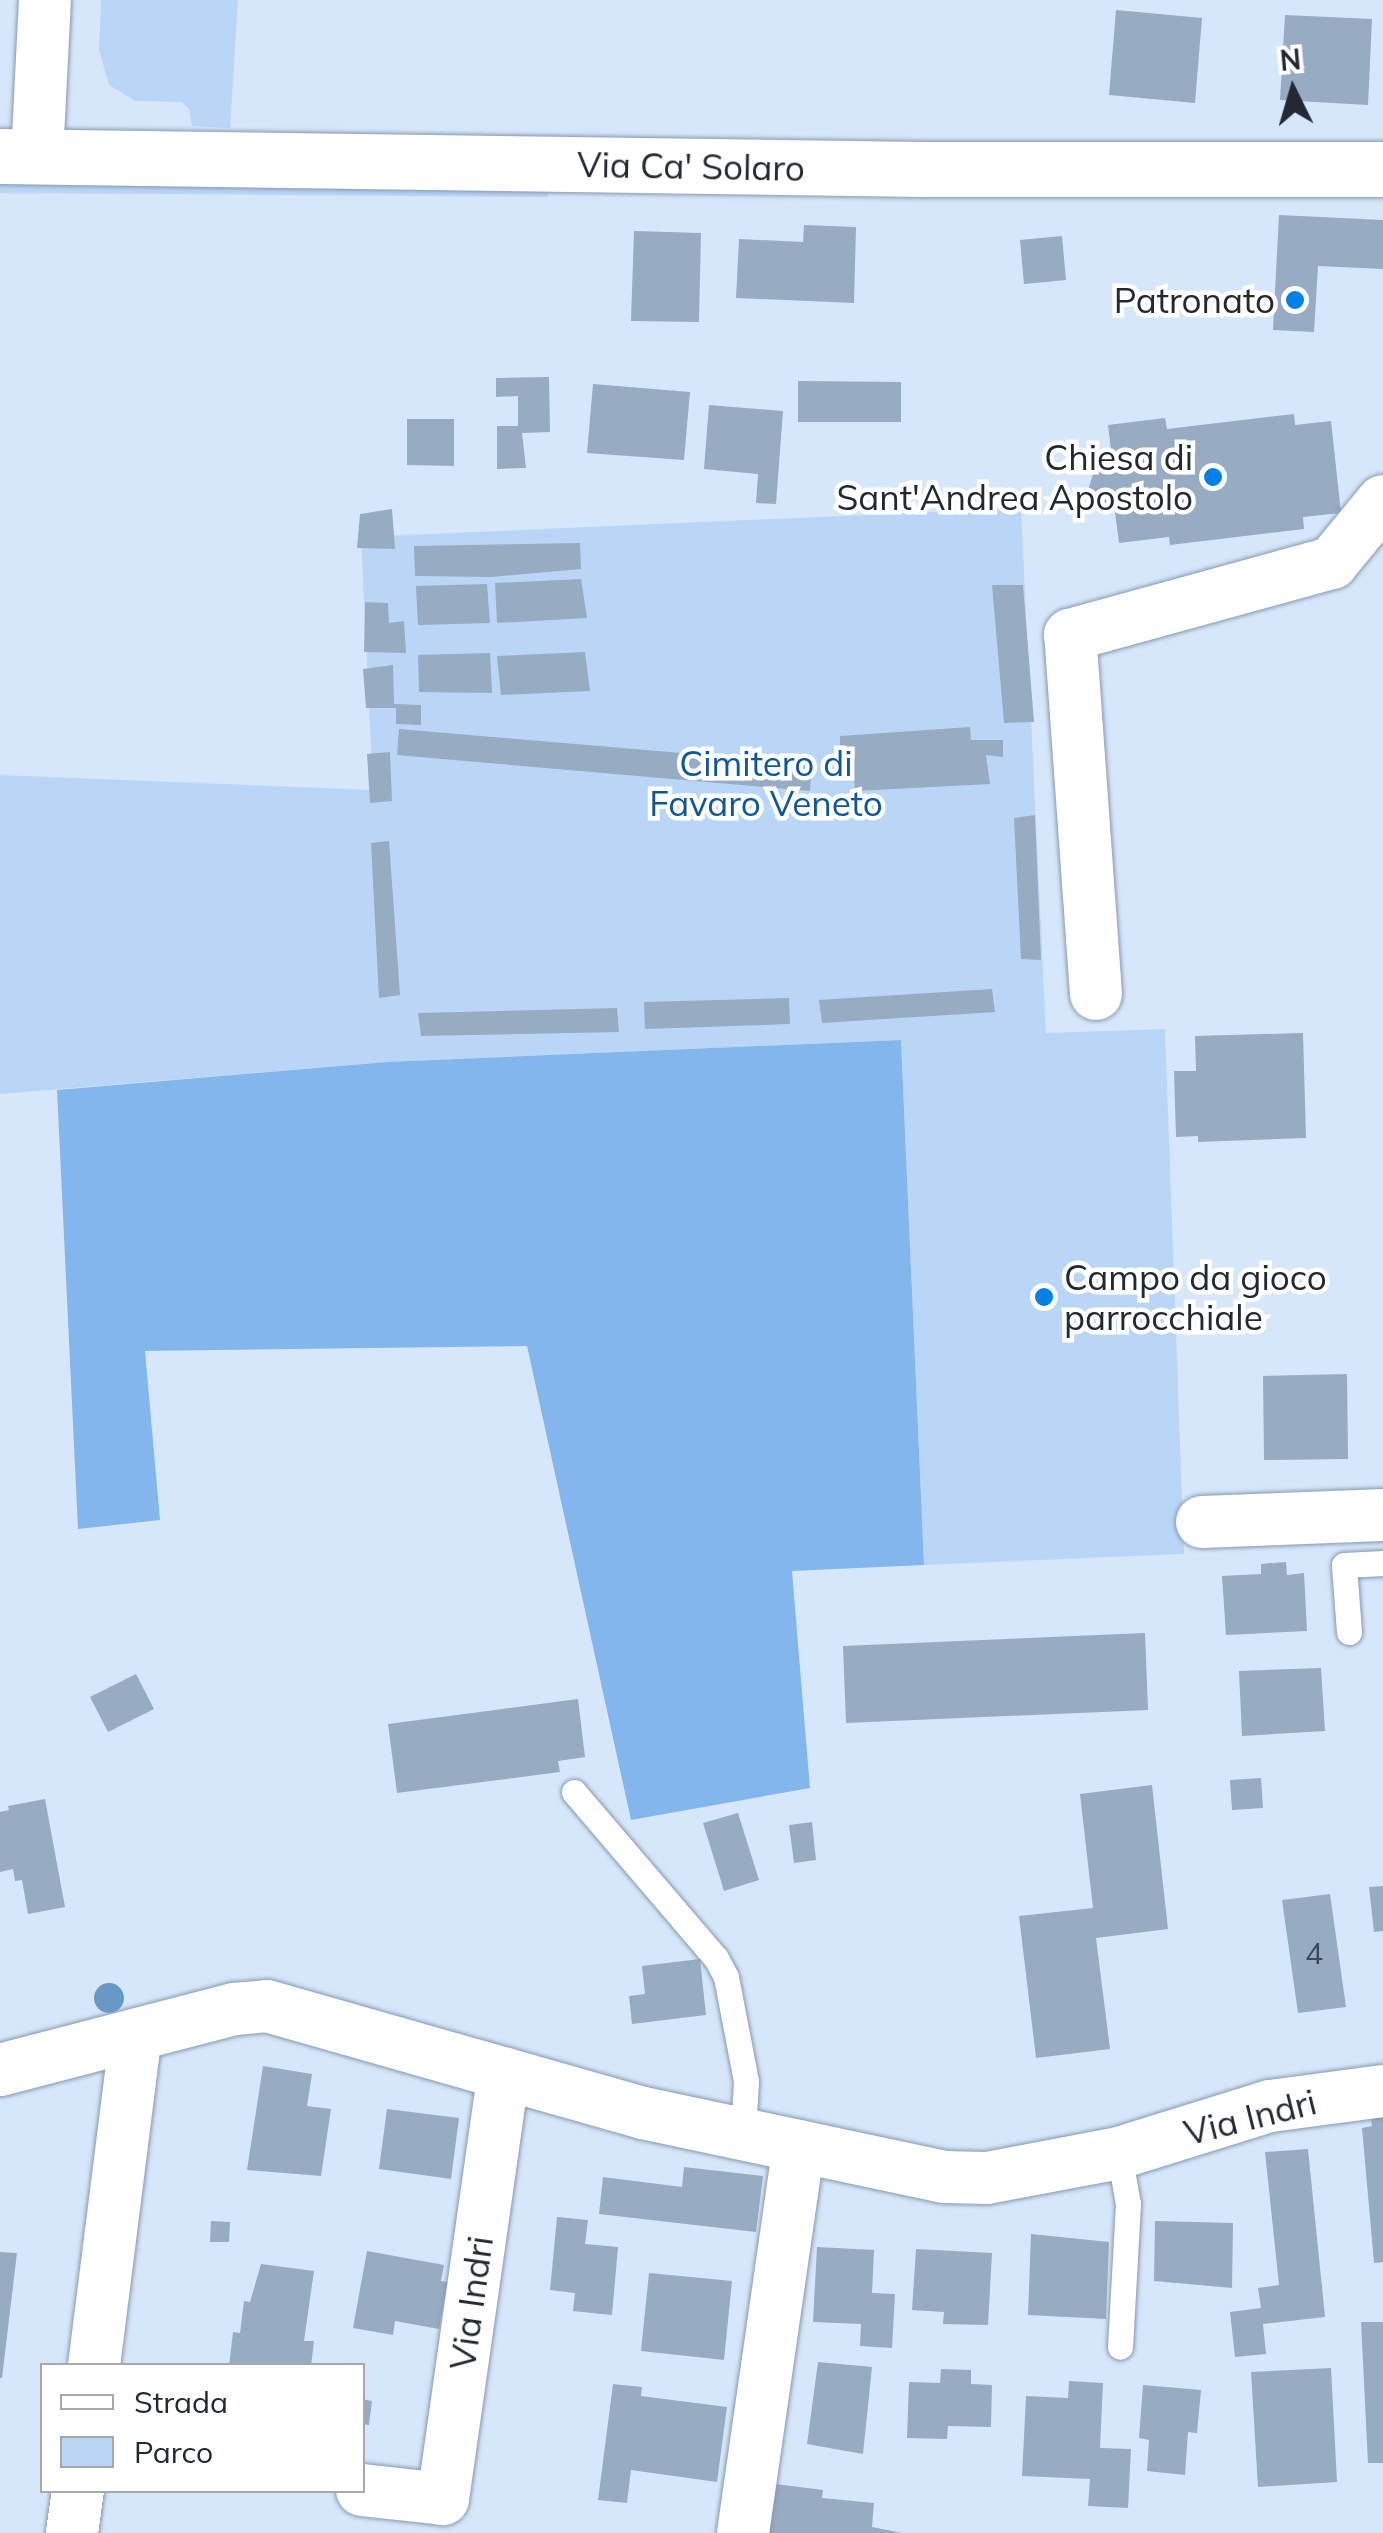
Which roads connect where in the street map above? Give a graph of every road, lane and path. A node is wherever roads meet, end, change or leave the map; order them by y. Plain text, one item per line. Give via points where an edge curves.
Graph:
1 (45, 0) edge
2 (19, 156) edge
3 (1383, 169) edge
4 (1383, 501) edge
5 (1096, 994) dead end
6 (1383, 1515) edge
7 (1202, 1522) dead end
8 (1383, 1563) edge
9 (1349, 1632) dead end
10 (574, 1792) dead end
11 (136, 2036) junction
12 (0, 2070) edge
13 (504, 2073) junction
14 (1383, 2091) edge
15 (743, 2134) junction
16 (800, 2146) junction
17 (1119, 2153) junction
18 (1120, 2347) dead end
19 (94, 2363) edge
20 (78, 2493) edge
21 (392, 2506) edge
22 (72, 2533) edge
23 (743, 2533) edge

1 - 2 street
2 - 3 street, Via Ca' Solaro
4 - 5 street via 1332,563 1070,635
6 - 7 street
8 - 9 lane via 1344,1565
10 - 15 lane via 726,1977 746,2081
11 - 12 street, Via Indri
11 - 13 street, Via Indri via 267,2006
11 - 19 street
13 - 15 street, Via Indri
13 - 21 street, Via Indri via 443,2499
14 - 17 street, Via Indri via 1270,2106
15 - 16 street, Via Indri
16 - 17 street, Via Indri via 944,2177 987,2178
16 - 23 street
17 - 18 lane via 1128,2204
20 - 22 street

